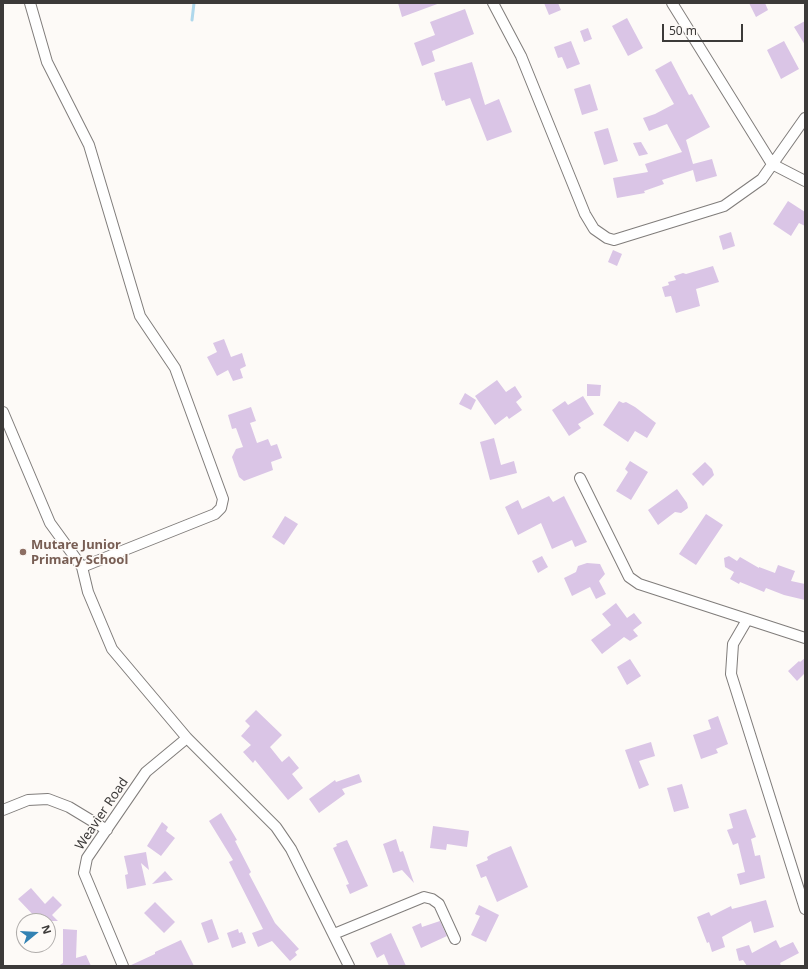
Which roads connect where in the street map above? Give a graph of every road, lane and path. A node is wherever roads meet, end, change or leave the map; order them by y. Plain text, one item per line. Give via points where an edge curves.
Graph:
1 (30, 3) edge
2 (492, 3) edge
3 (672, 3) edge
4 (805, 118) edge
5 (772, 164) junction
6 (805, 181) edge
7 (3, 412) edge
8 (580, 478) dead end
9 (82, 567) junction
10 (747, 620) junction
11 (805, 638) edge
12 (187, 738) junction
13 (3, 810) edge
14 (107, 830) junction
15 (805, 910) edge
16 (334, 934) junction
17 (455, 939) dead end
18 (123, 966) edge
19 (349, 966) edge

1 - 9 street via 48,62 89,145 140,316 175,368 223,499 221,508 215,514
2 - 5 street via 520,56 585,214 591,225 602,235 614,240 724,206 762,179
3 - 5 street
4 - 5 street
5 - 6 street
7 - 9 street via 50,523
8 - 10 street via 629,577 639,584
9 - 12 street via 88,592 112,649
10 - 11 street
10 - 15 street via 733,644 731,674
12 - 14 street, Weavier Road via 146,772
12 - 16 street via 276,827 291,850
13 - 14 street via 28,800 48,799 69,807
14 - 18 street, Weavier Road via 87,858 84,873
16 - 17 street via 424,897 438,904
16 - 19 street

